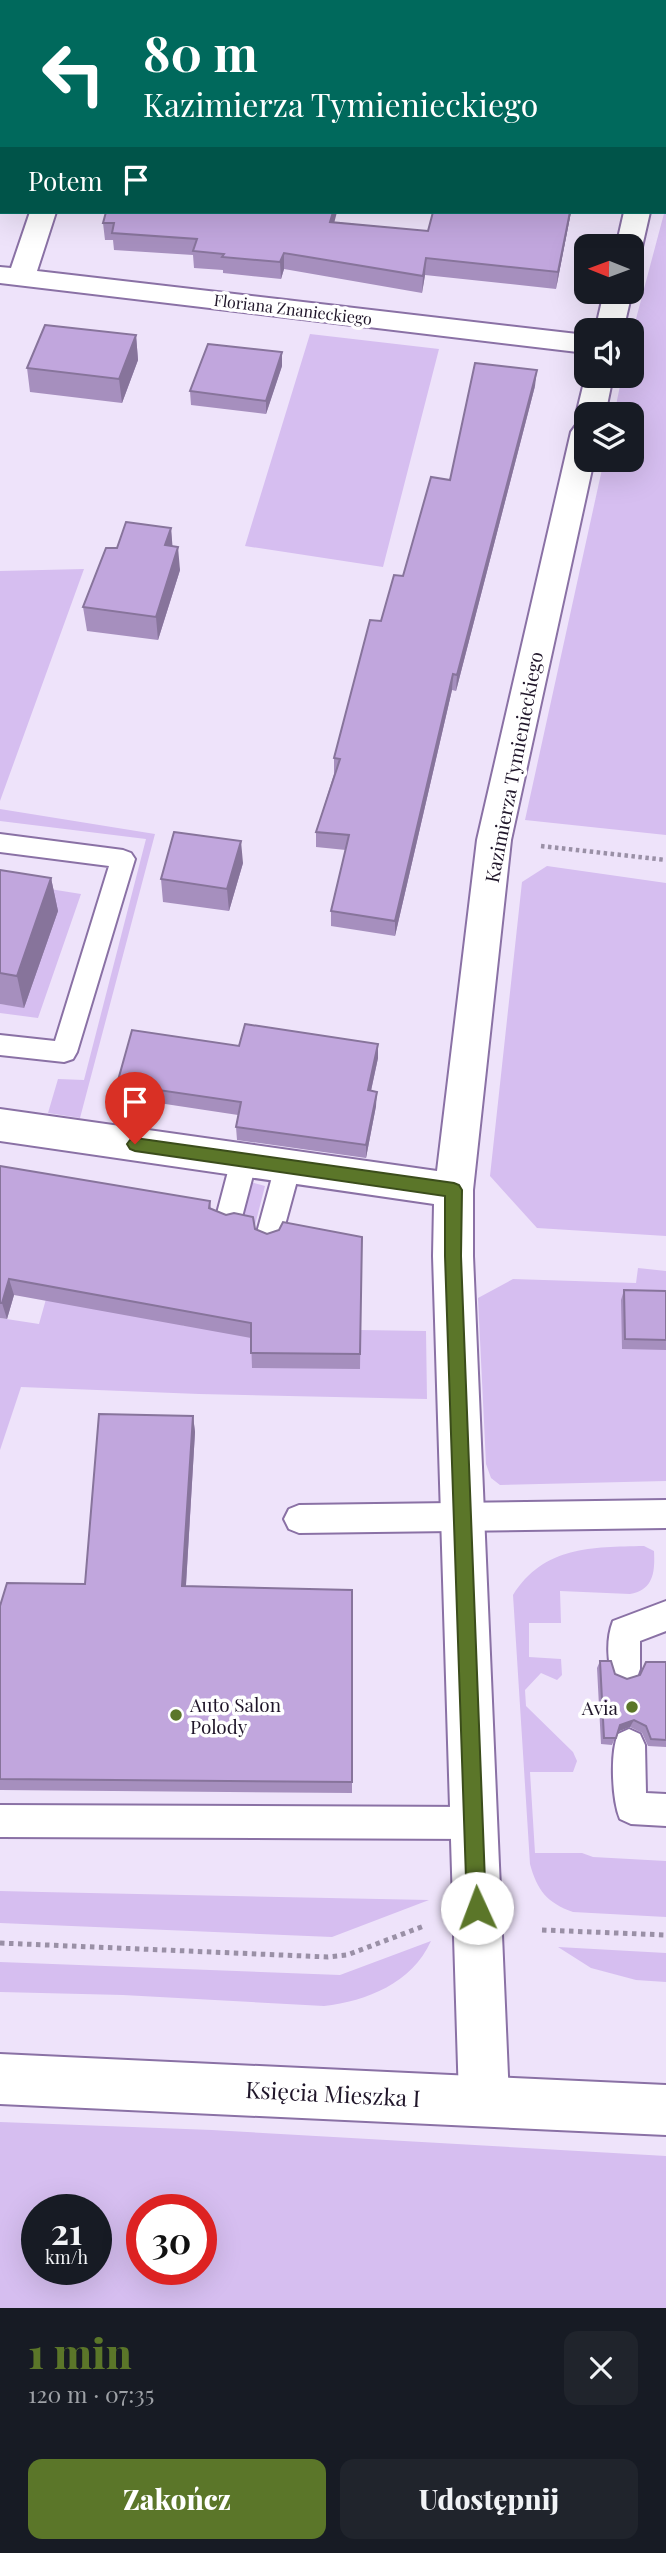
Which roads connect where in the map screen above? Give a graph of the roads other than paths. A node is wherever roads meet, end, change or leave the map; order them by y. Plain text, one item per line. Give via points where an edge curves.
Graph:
1 (42, 214) edge
2 (637, 214) edge
3 (632, 234) edge
4 (11, 276) edge
5 (574, 343) edge
6 (577, 472) edge
7 (0, 843) edge
8 (0, 1045) edge
9 (0, 1125) edge
10 (244, 1160) junction
11 (288, 1166) junction
12 (454, 1190) junction
13 (229, 1217) edge
14 (269, 1236) edge
15 (666, 1514) edge
16 (462, 1517) junction
17 (299, 1519) dead end
18 (666, 1616) edge
19 (625, 1669) dead end
20 (629, 1745) dead end
21 (666, 1810) edge
22 (0, 1821) edge
23 (474, 1823) junction
24 (0, 2079) edge
25 (484, 2099) junction
26 (666, 2110) edge

1 - 4 street
2 - 3 street
4 - 5 street, Floriana Znanieckiego
6 - 12 street, Kazimierza Tymienieckiego via 495,840
7 - 8 lane via 123,859 64,1052
9 - 10 street
10 - 11 street
10 - 13 lane
11 - 12 street
11 - 14 lane
12 - 16 street, Kazimierza Tymienieckiego
15 - 16 lane
16 - 17 lane
16 - 23 street, Kazimierza Tymienieckiego
18 - 19 lane via 624,1632
20 - 21 lane via 631,1808
22 - 23 lane
23 - 25 street, Kazimierza Tymienieckiego
24 - 25 street, Księcia Mieszka I
25 - 26 street, Księcia Mieszka I

